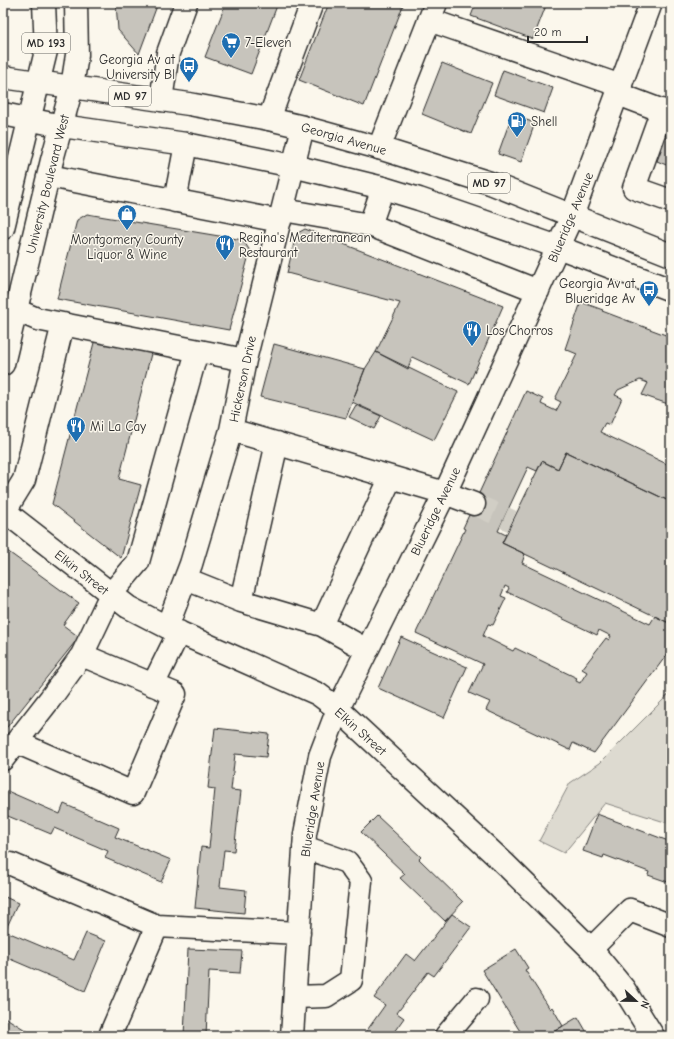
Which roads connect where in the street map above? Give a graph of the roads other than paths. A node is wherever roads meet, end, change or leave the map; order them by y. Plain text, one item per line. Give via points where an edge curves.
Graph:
1 (44, 3) edge
2 (76, 3) edge
3 (186, 3) edge
4 (312, 3) edge
5 (651, 3) edge
6 (432, 12) edge
7 (3, 77) edge
8 (39, 82) junction
9 (72, 87) junction
10 (619, 90) junction
11 (161, 100) junction
12 (666, 112) edge
13 (3, 114) edge
14 (269, 118) junction
15 (29, 120) junction
16 (62, 126) junction
17 (303, 127) junction
18 (186, 144) junction
19 (379, 148) junction
20 (293, 166) junction
21 (9, 175) edge
22 (49, 176) junction
23 (383, 188) junction
24 (175, 201) junction
25 (671, 201) edge
26 (281, 215) junction
27 (572, 216) junction
28 (370, 225) junction
29 (3, 228) edge
30 (558, 247) junction
31 (671, 255) edge
32 (671, 290) edge
33 (538, 291) junction
34 (16, 310) junction
35 (64, 324) junction
36 (198, 351) junction
37 (245, 360) junction
38 (3, 364) edge
39 (231, 430) junction
40 (277, 443) junction
41 (391, 477) junction
42 (445, 493) junction
43 (474, 504) tunnel mouth
44 (4, 511) edge
45 (186, 579) junction
46 (111, 594) junction
47 (241, 601) junction
48 (322, 625) junction
49 (173, 630) junction
50 (367, 650) junction
51 (82, 655) junction
52 (154, 685) junction
53 (338, 709) junction
54 (9, 751) edge
55 (304, 847) junction
56 (11, 864) dead end
57 (157, 926) junction
58 (671, 926) edge
59 (299, 932) junction
60 (591, 949) junction
61 (295, 997) junction
62 (477, 999) dead end
63 (111, 1033) dead end
64 (292, 1036) edge
65 (446, 1036) edge
66 (653, 1036) edge

1 - 8 street, MD 193 via 46,52
2 - 9 street, University Boulevard West / MD 193 via 77,55
3 - 11 street via 168,53
4 - 14 street
5 - 10 street, Blueridge Avenue
6 - 10 street
6 - 19 street
7 - 8 street, Georgia Avenue / MD 97
8 - 9 street, Georgia Avenue / MD 97
8 - 15 street, MD 193
9 - 11 street, Georgia Avenue / MD 97
9 - 16 street, University Boulevard West / MD 193
10 - 12 street
10 - 27 street, Blueridge Avenue
11 - 14 street, Georgia Avenue / MD 97
12 - 25 street via 634,188
13 - 15 street
14 - 17 street, Georgia Avenue / MD 97
15 - 16 street
15 - 21 street, MD 193
16 - 18 street
16 - 22 street, University Boulevard West / MD 193
17 - 19 street, Georgia Avenue / MD 97
17 - 20 street, Hickerson Drive
18 - 20 street
18 - 24 street
19 - 27 street, Georgia Avenue / MD 97 via 490,184
20 - 23 street
20 - 26 street, Hickerson Drive
21 - 29 street, MD 193
22 - 24 street
22 - 34 street, University Boulevard West / MD 193
23 - 28 street
23 - 30 street
24 - 26 street
26 - 28 street
26 - 37 street, Hickerson Drive
27 - 30 street, Blueridge Avenue
27 - 31 street, Georgia Avenue / MD 97
28 - 33 street
30 - 32 street
30 - 33 street, Blueridge Avenue
33 - 42 street, Blueridge Avenue
34 - 35 street via 38,319
34 - 38 street, University Boulevard West / MD 193
35 - 36 street
35 - 44 street via 24,480
36 - 37 street
36 - 46 street via 138,562
37 - 39 street, Hickerson Drive
39 - 40 street
39 - 45 street, Hickerson Drive
40 - 41 street
40 - 47 street
41 - 42 street
41 - 48 street
42 - 43 street
42 - 50 street, Blueridge Avenue
44 - 46 street, Elkin Street
45 - 47 street
45 - 49 street, Hickerson Drive
46 - 49 street, Elkin Street via 128,607
46 - 51 street
47 - 48 street
48 - 50 street
49 - 52 street, Hickerson Drive
49 - 53 street, Elkin Street via 318,694
50 - 53 street, Blueridge Avenue
51 - 52 street
51 - 54 street
52 - 54 street via 175,694 133,793
53 - 55 street, Blueridge Avenue via 320,756
53 - 60 street, Elkin Street via 505,864
55 - 59 street, Blueridge Avenue
55 - 61 street via 347,862 361,881 350,980 326,996
56 - 57 street
57 - 59 street
57 - 63 street
58 - 60 street via 630,910
59 - 61 street, Blueridge Avenue
60 - 66 street, Elkin Street via 624,989
61 - 64 street, Blueridge Avenue
62 - 65 street

